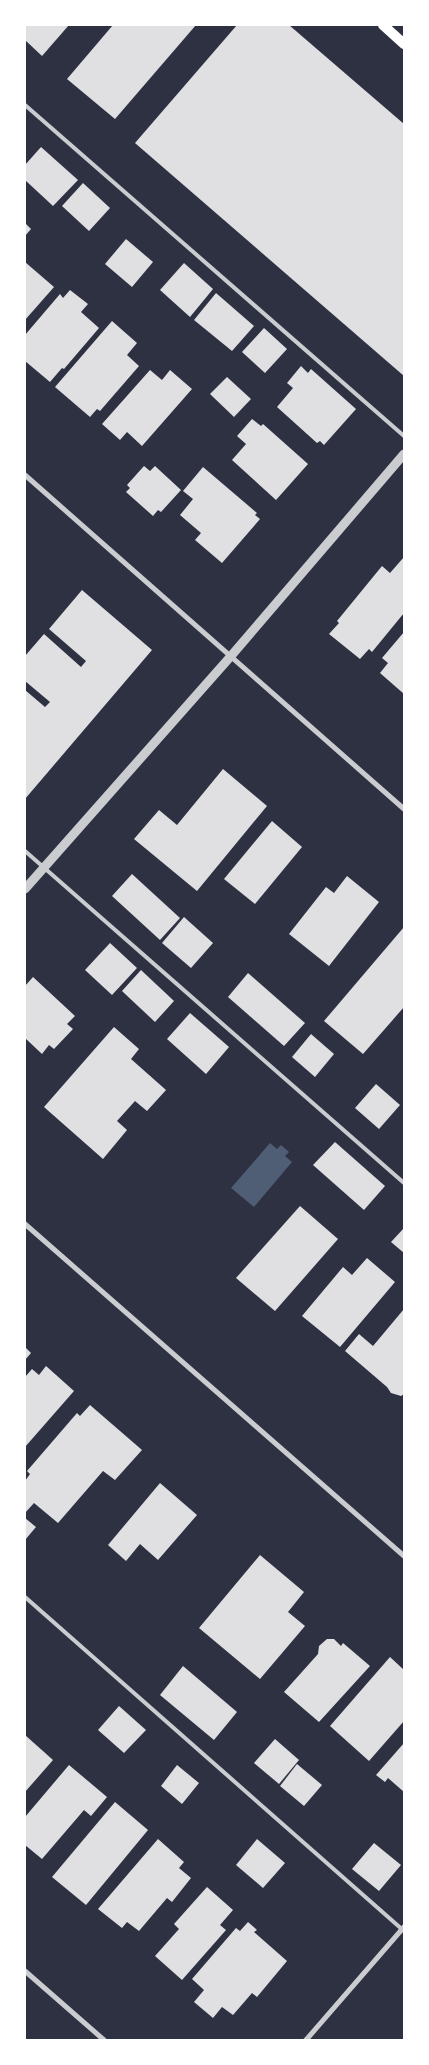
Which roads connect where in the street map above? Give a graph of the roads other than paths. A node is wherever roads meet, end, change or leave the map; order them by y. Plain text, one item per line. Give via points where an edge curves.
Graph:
1 (383, 25) edge
2 (404, 44) edge
3 (25, 105) edge
4 (404, 436) edge
5 (404, 454) edge
6 (25, 475) edge
7 (230, 656) junction
8 (404, 809) edge
9 (25, 851) edge
10 (44, 868) junction
11 (25, 889) edge
12 (404, 1183) edge
13 (25, 1224) edge
14 (404, 1556) edge
15 (25, 1597) edge
16 (403, 1929) edge
17 (25, 1971) edge
18 (104, 2040) edge
19 (306, 2040) edge

1 - 2 main road
3 - 4 lane
5 - 7 street
6 - 7 street
7 - 8 street
7 - 10 street
9 - 10 lane
10 - 11 street
10 - 12 lane
13 - 14 street
15 - 16 lane
16 - 19 street
17 - 18 street

